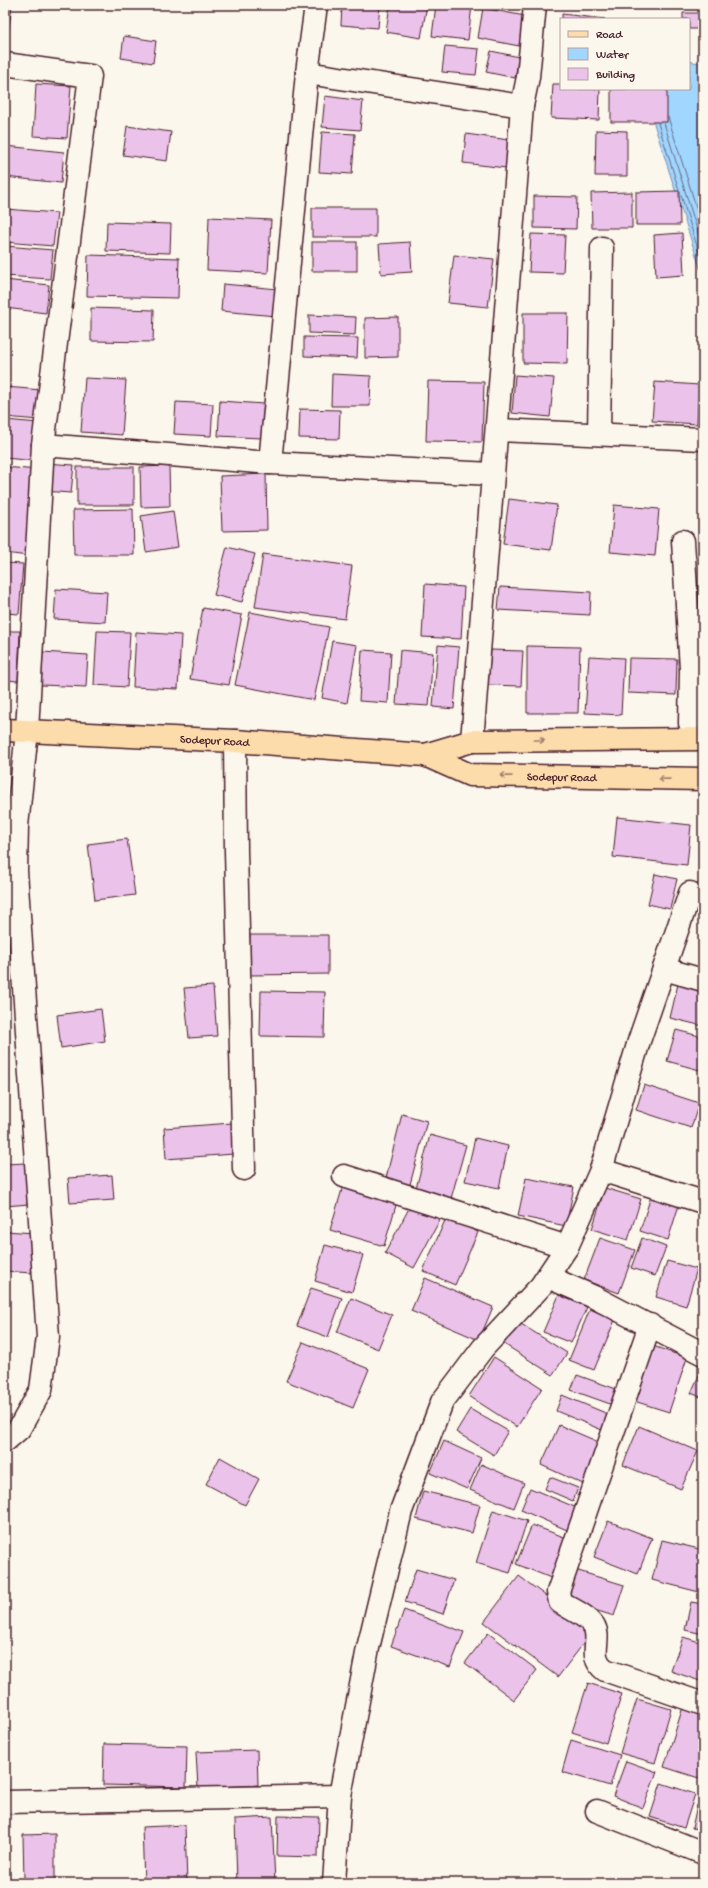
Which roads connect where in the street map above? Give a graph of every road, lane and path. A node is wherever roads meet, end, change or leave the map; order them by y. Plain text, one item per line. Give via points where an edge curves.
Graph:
1 (316, 5) edge
2 (535, 5) edge
3 (5, 64) edge
4 (307, 73) junction
5 (522, 106) junction
6 (602, 248) dead end
7 (497, 430) junction
8 (599, 434) junction
9 (703, 439) edge
10 (43, 445) junction
11 (270, 463) junction
12 (492, 474) junction
13 (683, 541) dead end
14 (5, 730) edge
15 (27, 731) junction
16 (697, 731) edge
17 (235, 741) junction
18 (472, 741) junction
19 (425, 755) junction
20 (470, 775) junction
21 (703, 779) edge
22 (690, 894) dead end
23 (664, 969) junction
24 (703, 980) edge
25 (244, 1169) dead end
26 (601, 1170) junction
27 (344, 1176) dead end
28 (703, 1202) edge
29 (567, 1247) junction
30 (548, 1277) junction
31 (650, 1325) junction
32 (703, 1354) edge
33 (5, 1441) edge
34 (703, 1704) edge
35 (340, 1796) junction
36 (5, 1802) edge
37 (597, 1810) dead end
38 (703, 1853) edge
39 (334, 1883) edge

1 - 4 street
2 - 5 street via 528,77
3 - 10 street via 90,76
4 - 5 street
4 - 11 street
5 - 7 street
6 - 8 street
7 - 8 street
7 - 12 street
8 - 9 street
10 - 11 street
10 - 15 street
11 - 12 street
12 - 18 street
13 - 16 street
14 - 15 main road, Sodepur Road
15 - 17 main road, Sodepur Road
15 - 33 street via 17,826 16,871 48,1337 41,1390 19,1429
18 -> 16 main road, Sodepur Road
17 - 19 main road, Sodepur Road
17 - 25 street
18 - 19 main road, Sodepur Road
18 - 20 main road
19 - 20 main road, Sodepur Road
21 -> 20 main road, Sodepur Road
22 - 23 street
23 - 24 street
23 - 26 street
26 - 28 street
26 - 29 street
27 - 29 street
29 - 30 street
30 - 31 street
30 - 35 street via 483,1348 442,1402 401,1511 368,1648
31 - 32 street
31 - 34 street via 558,1597 560,1602 589,1620 594,1626 595,1652 600,1666 605,1670
35 - 36 street
35 - 39 street
37 - 38 street

